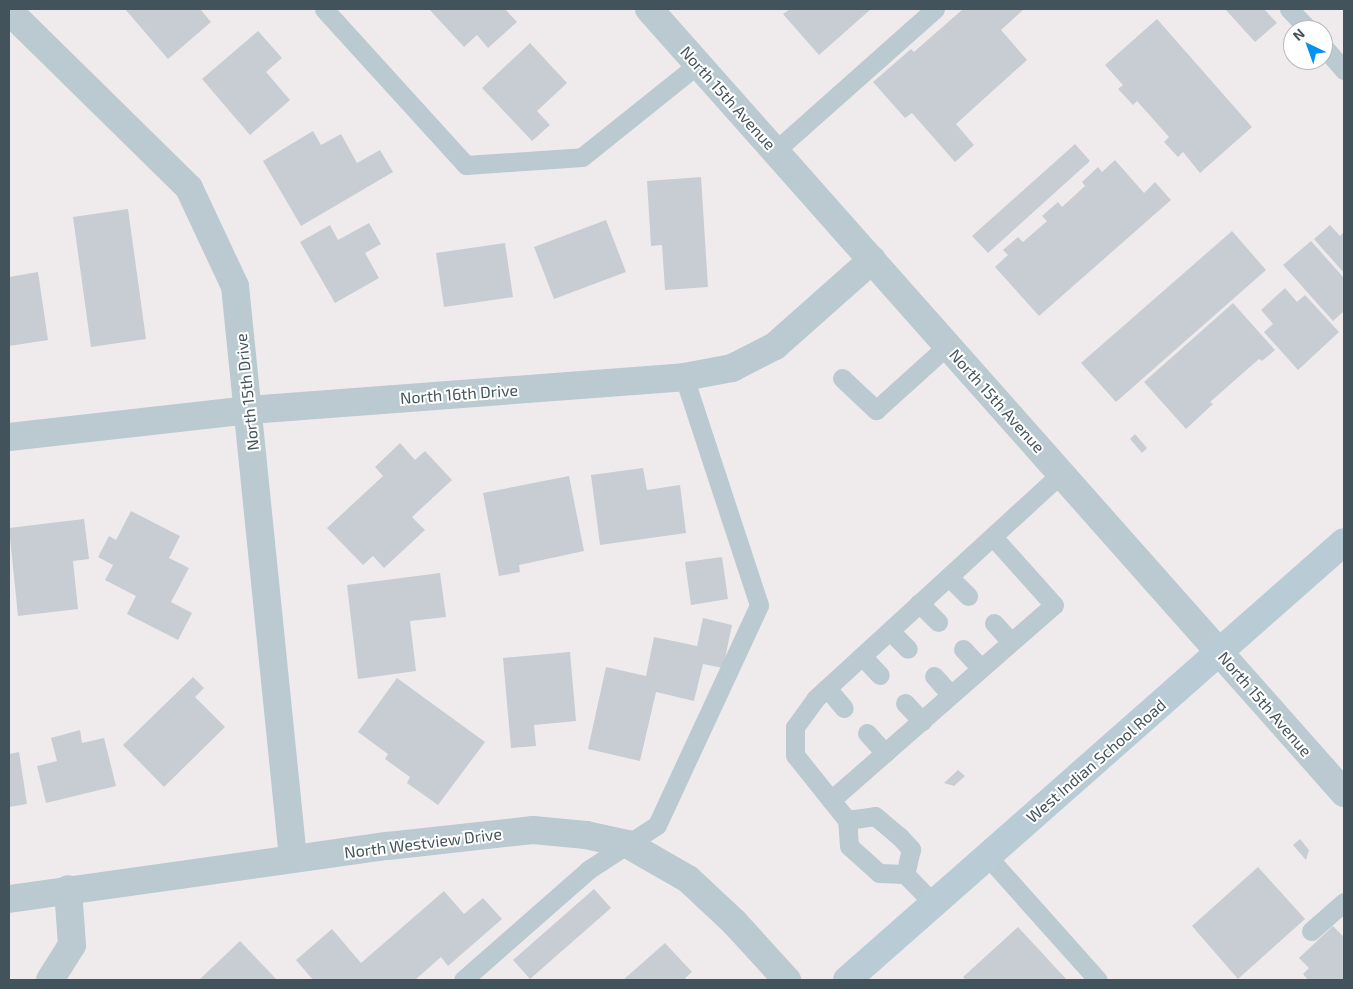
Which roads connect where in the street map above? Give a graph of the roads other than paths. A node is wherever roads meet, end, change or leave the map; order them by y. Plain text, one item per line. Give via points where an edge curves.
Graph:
1 (324, 9) edge
2 (649, 9) edge
3 (935, 9) edge
4 (1289, 9) edge
5 (9, 11) edge
6 (1299, 20) edge
7 (1333, 57) edge
8 (698, 64) junction
9 (1344, 70) edge
10 (775, 151) junction
11 (872, 260) junction
12 (948, 346) junction
13 (684, 377) junction
14 (842, 378) dead end
15 (249, 410) junction
16 (9, 436) edge
17 (1062, 473) junction
18 (992, 537) junction
19 (1344, 542) edge
20 (949, 577) junction
21 (968, 596) dead end
22 (919, 603) junction
23 (938, 622) dead end
24 (994, 623) dead end
25 (890, 631) junction
26 (1012, 642) junction
27 (908, 649) dead end
28 (963, 649) dead end
29 (1220, 652) junction
30 (862, 656) junction
31 (981, 668) junction
32 (880, 675) dead end
33 (934, 676) dead end
34 (827, 688) junction
35 (951, 694) junction
36 (905, 703) dead end
37 (844, 708) dead end
38 (922, 721) junction
39 (867, 734) dead end
40 (885, 753) junction
41 (1344, 793) edge
42 (831, 800) junction
43 (847, 820) junction
44 (628, 844) junction
45 (987, 856) junction
46 (293, 858) junction
47 (905, 874) junction
48 (68, 889) junction
49 (9, 899) edge
50 (1344, 902) edge
51 (934, 904) junction
52 (1311, 931) dead end
53 (50, 980) edge
54 (463, 980) edge
55 (787, 980) edge
56 (847, 980) edge
57 (1098, 980) edge

1 - 8 lane via 466,165 582,157
2 - 8 street, North 15th Avenue
3 - 10 lane
4 - 6 lane
5 - 15 street, North 15th Drive via 190,188 235,286
7 - 9 lane
8 - 10 street, North 15th Avenue
10 - 11 street, North 15th Avenue
11 - 12 street, North 15th Avenue
11 - 13 street, North 16th Drive via 776,346 732,368
12 - 14 lane via 876,410
12 - 17 street, North 15th Avenue
13 - 15 street, North 16th Drive
13 - 44 lane via 759,606 657,826
15 - 16 street, North 16th Drive
15 - 46 street, North 15th Drive
17 - 18 lane
17 - 29 street, North 15th Avenue
18 - 20 lane
18 - 26 lane via 1054,605
19 - 29 main road, West Indian School Road
20 - 21 lane
20 - 22 lane
22 - 23 lane
22 - 25 lane
24 - 26 lane
25 - 27 lane
25 - 30 lane
26 - 31 lane
28 - 31 lane
29 - 41 street, North 15th Avenue
29 - 45 main road, West Indian School Road
30 - 32 lane
30 - 34 lane
31 - 35 lane
33 - 35 lane
34 - 37 lane
34 - 42 lane via 795,728 795,754
35 - 38 lane
36 - 38 lane
38 - 40 lane
39 - 40 lane
40 - 42 lane
42 - 43 lane
43 - 47 lane via 849,846 867,864 879,873
43 - 47 lane via 875,816 899,836 911,849
44 - 46 street, North Westview Drive via 586,835 532,830
44 - 54 lane via 588,870
44 - 55 street, North Westview Drive via 688,878
45 - 51 main road, West Indian School Road
45 - 57 lane
46 - 48 street, North Westview Drive
47 - 51 lane
48 - 49 street, North Westview Drive
48 - 53 street via 72,945
50 - 52 lane
51 - 56 main road, West Indian School Road

